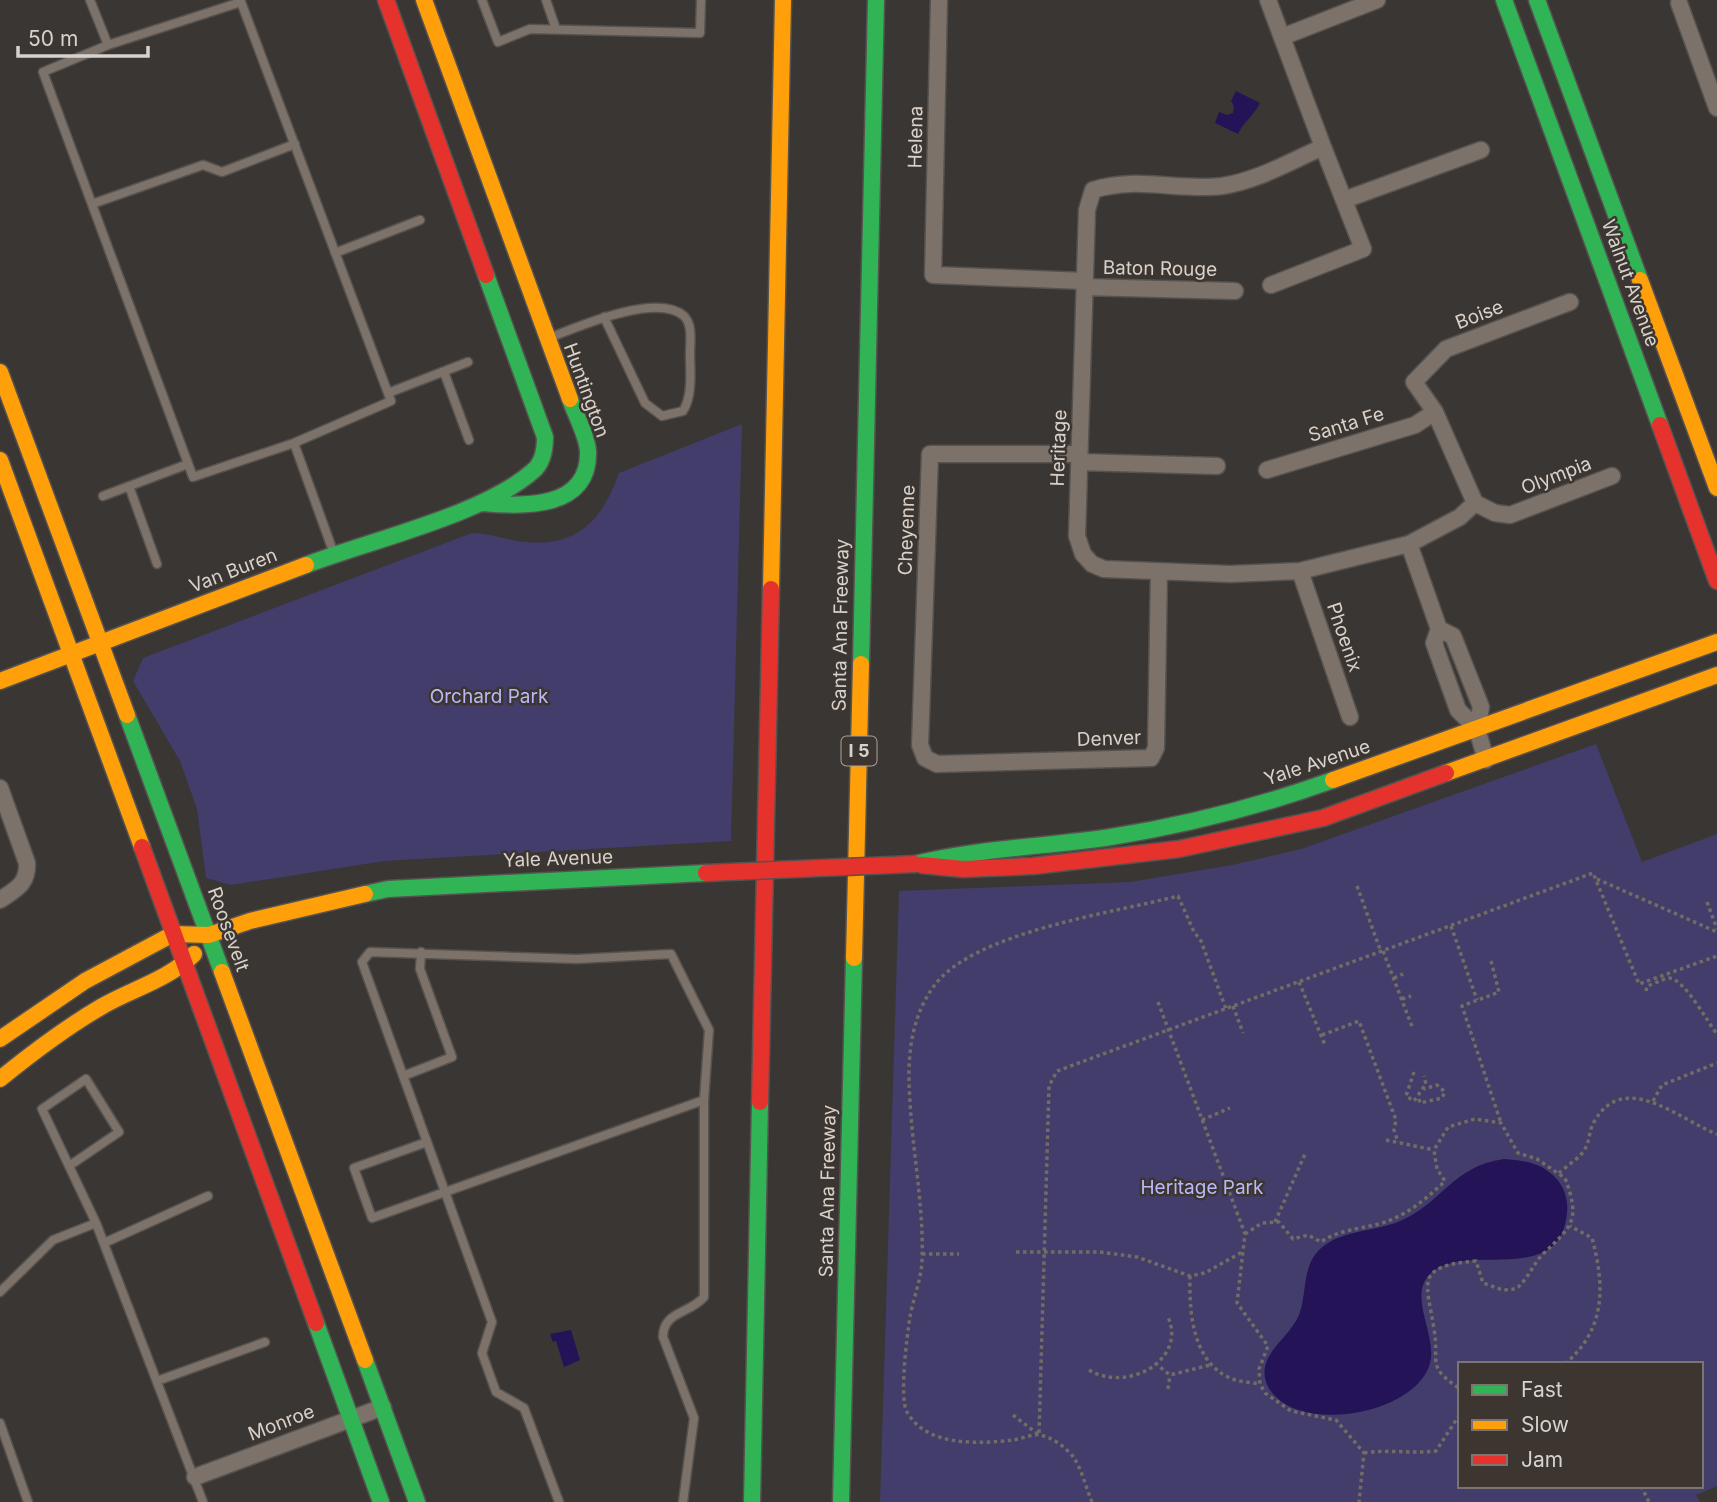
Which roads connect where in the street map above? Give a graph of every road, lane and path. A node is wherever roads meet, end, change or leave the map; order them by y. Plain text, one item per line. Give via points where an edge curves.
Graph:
1 (90, 0) edge
2 (386, 0) edge
3 (424, 0) edge
4 (482, 0) edge
5 (546, 0) edge
6 (701, 0) edge
7 (783, 0) edge
8 (876, 0) edge
9 (939, 0) edge
10 (1268, 0) edge
11 (1377, 0) edge
12 (1504, 0) edge
13 (1537, 0) edge
14 (1679, 3) dead end
15 (556, 29) junction
16 (1282, 37) junction
17 (108, 45) junction
18 (1717, 108) edge
19 (295, 144) junction
20 (1323, 147) junction
21 (1481, 150) dead end
22 (1344, 200) junction
23 (92, 204) junction
24 (421, 220) dead end
25 (335, 253) junction
26 (933, 275) joint
27 (1084, 284) junction
28 (1271, 285) dead end
29 (1235, 291) dead end
30 (1570, 302) dead end
31 (604, 317) junction
32 (546, 340) junction
33 (468, 362) dead end
34 (0, 372) edge
35 (444, 372) junction
36 (388, 393) junction
37 (1435, 412) junction
38 (469, 440) dead end
39 (294, 443) junction
40 (1079, 458) junction
41 (0, 460) edge
42 (188, 464) junction
43 (1217, 467) dead end
44 (1267, 470) dead end
45 (1612, 476) dead end
46 (129, 486) junction
47 (1717, 488) edge
48 (103, 496) dead end
49 (483, 503) junction
50 (1475, 503) junction
51 (1409, 544) junction
52 (334, 554) junction
53 (157, 564) dead end
54 (1300, 571) junction
55 (1159, 572) junction
56 (1717, 581) edge
57 (101, 642) junction
58 (1717, 642) edge
59 (72, 653) junction
60 (1717, 675) edge
61 (0, 681) edge
62 (1350, 717) dead end
63 (1477, 729) junction
64 (925, 758) joint
65 (1486, 760) junction
66 (0, 788) edge
67 (915, 864) junction
68 (1596, 878) junction
69 (1357, 886) dead end
70 (0, 900) edge
71 (1707, 902) dead end
72 (1451, 926) junction
73 (1717, 931) edge
74 (173, 934) junction
75 (209, 935) junction
76 (421, 952) junction
77 (1382, 952) junction
78 (1717, 956) edge
79 (1491, 961) dead end
80 (185, 965) junction
81 (1403, 974) dead end
82 (1394, 978) junction
83 (1299, 982) junction
84 (1646, 991) dead end
85 (1411, 996) dead end
86 (1402, 999) junction
87 (1478, 1000) junction
88 (1158, 1002) dead end
89 (1233, 1006) junction
90 (1226, 1009) junction
91 (1413, 1029) dead end
92 (1168, 1030) junction
93 (1243, 1033) dead end
94 (1717, 1034) edge
95 (1321, 1035) junction
96 (0, 1039) edge
97 (1325, 1045) dead end
98 (1717, 1063) edge
99 (1414, 1072) dead end
100 (403, 1076) junction
101 (1424, 1076) dead end
102 (0, 1079) edge
103 (1424, 1089) junction
104 (1419, 1098) junction
105 (704, 1100) junction
106 (1653, 1101) junction
107 (1230, 1108) dead end
108 (1202, 1120) junction
109 (1502, 1123) junction
110 (1717, 1134) edge
111 (1386, 1140) dead end
112 (427, 1142) junction
113 (1398, 1142) junction
114 (1434, 1150) junction
115 (1305, 1154) dead end
116 (69, 1166) junction
117 (1559, 1173) junction
118 (445, 1192) junction
119 (208, 1196) dead end
120 (1275, 1222) junction
121 (96, 1223) junction
122 (1570, 1226) junction
123 (1245, 1234) junction
124 (104, 1243) junction
125 (1016, 1252) dead end
126 (1045, 1252) junction
127 (1242, 1252) junction
128 (922, 1254) junction
129 (959, 1254) dead end
130 (1189, 1276) junction
131 (0, 1292) edge
132 (1168, 1317) dead end
133 (265, 1342) dead end
134 (1568, 1362) edge
135 (1155, 1363) junction
136 (1210, 1365) junction
137 (1089, 1370) dead end
138 (1170, 1375) junction
139 (158, 1381) junction
140 (1260, 1384) junction
141 (1458, 1388) edge
142 (1168, 1389) dead end
143 (383, 1407) junction
144 (1013, 1415) dead end
145 (1458, 1417) edge
146 (350, 1419) junction
147 (0, 1424) edge
148 (1039, 1435) junction
149 (1364, 1453) junction
150 (195, 1477) junction
151 (28, 1502) edge
152 (203, 1502) edge
153 (381, 1502) edge
154 (418, 1502) edge
155 (559, 1502) edge
156 (683, 1502) edge
157 (752, 1502) edge
158 (841, 1502) edge
159 (1092, 1502) edge
160 (1359, 1502) edge

1 - 17 lane
2 - 49 main road via 545,437 545,451 536,470
3 - 32 main road, Huntington
4 - 15 lane via 498,42 530,29
5 - 15 lane
6 - 15 lane via 700,33
7 - 157 main road
8 - 158 main road, Santa Ana Freeway / I 5
9 - 26 street, Helena
10 - 16 street
11 - 16 street
12 - 56 main road, Walnut Avenue
13 - 47 main road, Walnut Avenue
14 - 18 street
16 - 20 street
17 - 19 lane via 241,2
17 - 23 lane via 43,72
19 - 23 lane via 222,172 203,165
19 - 25 lane
20 - 22 street
20 - 27 street, Heritage via 1266,173 1222,186 1116,183 1093,190 1087,210
21 - 22 street
22 - 28 street via 1363,249
23 - 42 lane
24 - 25 lane
25 - 36 lane
26 - 27 street, Baton Rouge
27 - 29 street, Baton Rouge
27 - 40 street, Heritage
30 - 37 street, Boise via 1446,349 1414,382
31 - 31 lane via 653,309 686,319 690,382 683,411 662,416 645,403
31 - 32 lane
32 - 49 main road, Huntington via 588,449 583,478 569,495 541,506
33 - 35 lane
34 - 57 main road, Roosevelt
35 - 36 lane
35 - 38 lane
36 - 39 lane via 391,401
37 - 44 street, Santa Fe via 1415,425
37 - 50 street
39 - 42 lane via 193,477
39 - 52 lane
40 - 43 street
40 - 55 street, Heritage via 1077,536 1083,554 1104,569
40 - 64 street, Cheyenne via 930,454 920,745
41 - 59 main road
42 - 46 lane
45 - 50 street, Olympia via 1510,514 1495,513
46 - 48 lane
46 - 53 lane
49 - 52 main road, Van Buren
50 - 51 street, Heritage via 1460,517
51 - 54 street, Heritage
51 - 63 street via 1439,629 1452,636 1481,706
52 - 57 main road, Van Buren
54 - 55 street, Heritage
54 - 62 street, Phoenix
55 - 64 street, Denver via 1156,748 1151,758 937,764
57 - 59 main road, Van Buren
57 - 75 main road, Roosevelt
58 - 63 main road, Yale Avenue
59 - 61 main road, Van Buren
59 - 74 main road
60 - 65 main road, Yale Avenue
63 - 65 street
63 - 67 main road, Yale Avenue via 1223,814 1111,837 952,855
65 - 67 main road, Yale Avenue via 1323,818 1193,848 1092,863 953,871
66 - 70 street via 28,875 23,885
67 - 75 main road, Yale Avenue, bridge via 388,890 250,921
68 - 72 path via 1593,873
68 - 73 path
68 - 78 path via 1639,984
69 - 77 path
71 - 73 path
72 - 77 path
72 - 87 path
74 - 75 main road, Yale Avenue
74 - 80 main road
74 - 96 main road, Yale Avenue via 85,981
75 - 80 main road
75 - 143 main road, Roosevelt
76 - 100 lane via 421,969 452,1057
76 - 100 lane via 370,952 362,962
76 - 105 lane via 578,959 671,954 709,1030
77 - 82 path
77 - 83 path
79 - 87 path via 1499,992
80 - 102 main road via 66,1028
80 - 146 main road
81 - 82 path
82 - 86 path
83 - 89 path
83 - 95 path
84 - 94 path via 1647,986 1675,980
85 - 86 path
86 - 91 path
87 - 109 path via 1462,1006
88 - 92 path
89 - 90 path
89 - 93 path
90 - 92 path
90 - 128 path via 1201,941 1178,896 1024,933 979,950 947,971 924,1003 910,1046
92 - 108 path
92 - 126 path via 1057,1071 1051,1079
95 - 97 path
95 - 113 path via 1359,1021 1396,1120
98 - 106 path via 1662,1085
99 - 104 path via 1406,1096 1414,1101
100 - 112 lane
101 - 103 path
103 - 104 path
103 - 104 path via 1437,1085 1446,1092 1427,1104
105 - 118 lane
105 - 156 lane via 704,1297 698,1306 668,1318 663,1327 694,1418
106 - 110 path
106 - 117 path via 1624,1099 1606,1107 1595,1120 1586,1149
107 - 108 path
108 - 123 path
109 - 114 path via 1462,1121 1448,1127
109 - 117 path via 1518,1153
111 - 113 path
112 - 118 lane
112 - 118 lane via 354,1168 372,1218
113 - 114 path
114 - 120 path via 1437,1169 1445,1181 1427,1199 1398,1216 1321,1242 1308,1235 1293,1239
115 - 120 path
116 - 116 lane via 43,1109 86,1079 119,1132
116 - 121 lane
117 - 122 path via 1570,1192
118 - 155 lane via 492,1322 482,1353 496,1392 524,1408
119 - 124 lane
120 - 123 path via 1262,1223
121 - 124 lane
121 - 131 lane via 53,1240
122 - 134 path via 1592,1238 1601,1293 1594,1328
122 - 141 path via 1516,1289 1483,1283 1476,1261 1445,1266 1428,1279 1425,1287 1434,1329 1434,1365
123 - 127 path
124 - 139 lane
125 - 126 path
126 - 130 path via 1138,1257
126 - 148 path
127 - 130 path via 1205,1273
127 - 140 path via 1237,1303 1268,1346 1259,1369
128 - 129 path
128 - 148 path via 909,1318 906,1411 925,1431 944,1438 972,1443
130 - 136 path via 1193,1324
132 - 135 path via 1173,1328 1170,1344
133 - 139 lane
135 - 137 path via 1132,1378 1119,1380
135 - 138 path
136 - 138 path
136 - 140 path via 1228,1378
138 - 142 path
139 - 150 lane
140 - 149 path via 1291,1411 1336,1420
143 - 146 street, Monroe
143 - 154 main road, Roosevelt
144 - 148 path
145 - 149 path via 1436,1451
146 - 150 street, Monroe
146 - 153 main road
147 - 151 lane
148 - 159 path via 1059,1443 1074,1458
149 - 160 path
150 - 152 lane

